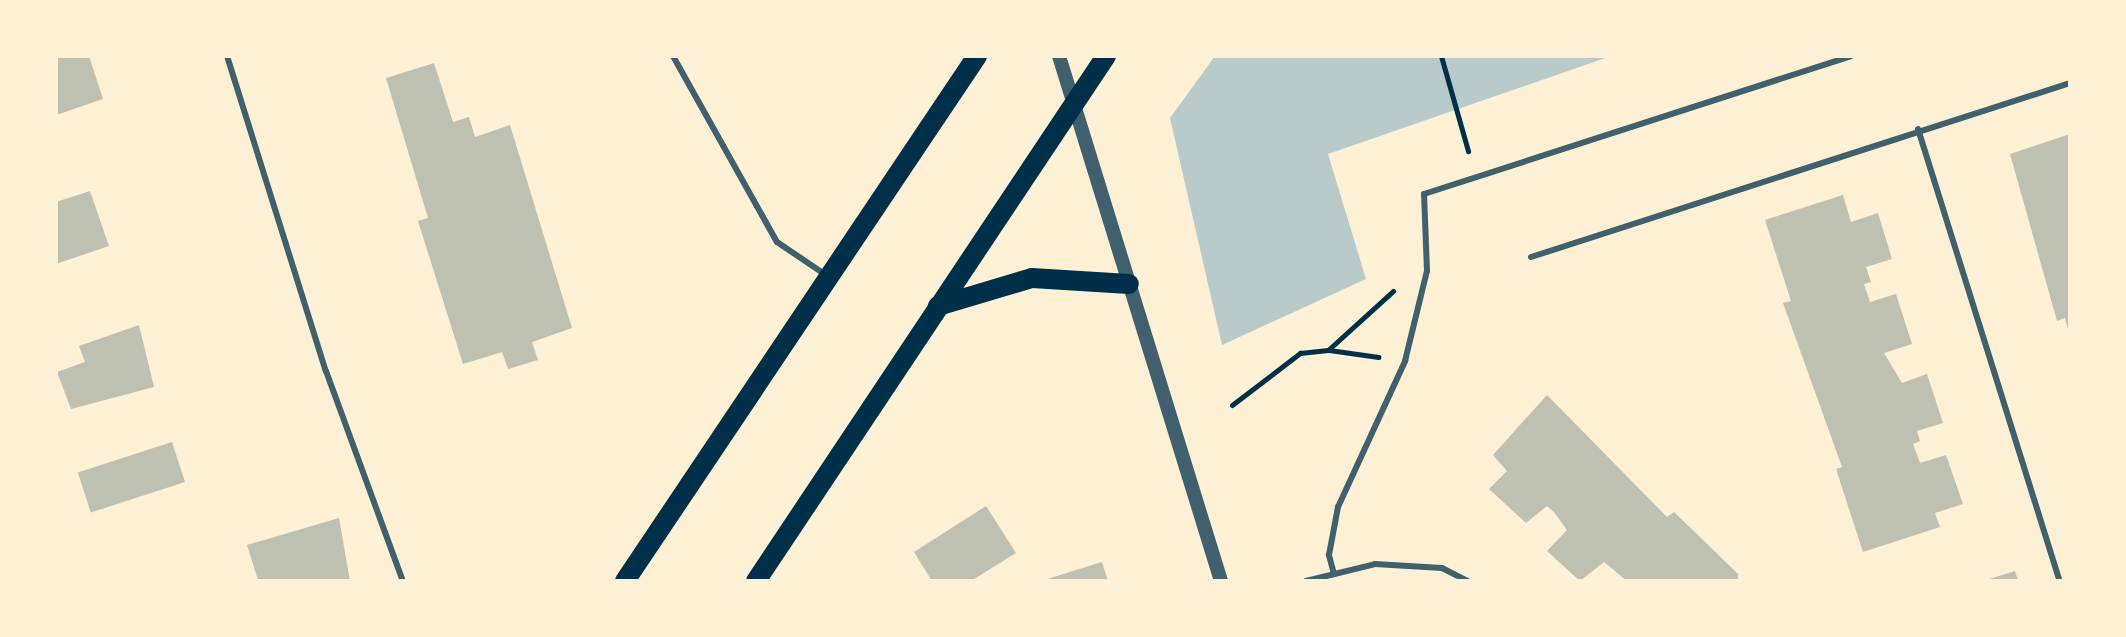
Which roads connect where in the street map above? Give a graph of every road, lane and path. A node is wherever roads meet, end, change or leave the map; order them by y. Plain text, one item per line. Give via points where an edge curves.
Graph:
1 (227, 56) edge
2 (673, 56) edge
3 (977, 56) edge
4 (1059, 56) edge
5 (1106, 56) edge
6 (1441, 56) edge
7 (1850, 56) edge
8 (2070, 83) edge
9 (1074, 103) junction
10 (1918, 129) junction
11 (1475, 177) junction
12 (1531, 257) dead end
13 (1427, 271) junction
14 (828, 277) junction
15 (1129, 284) junction
16 (938, 306) junction
17 (1328, 350) junction
18 (1405, 361) junction
19 (1232, 405) dead end
20 (1334, 574) junction
21 (403, 581) edge
22 (625, 581) edge
23 (756, 581) edge
24 (1221, 581) edge
25 (1306, 581) edge
26 (1468, 581) edge
27 (2060, 581) edge

1 - 21 lane via 326,371
2 - 14 lane via 777,242
3 - 14 main road
4 - 9 street
5 - 9 main road
6 - 11 path
7 - 11 lane
8 - 10 lane
9 - 15 street
9 - 16 main road via 1026,185
10 - 12 lane
10 - 27 lane
11 - 13 lane via 1424,194
13 - 17 path via 1403,279
13 - 18 lane
14 - 22 main road
15 - 16 main road via 1032,278
15 - 24 street
16 - 23 main road
17 - 18 path
17 - 19 path via 1300,353
18 - 20 lane via 1338,507 1329,555
20 - 25 lane
20 - 26 lane via 1398,564 1453,570

